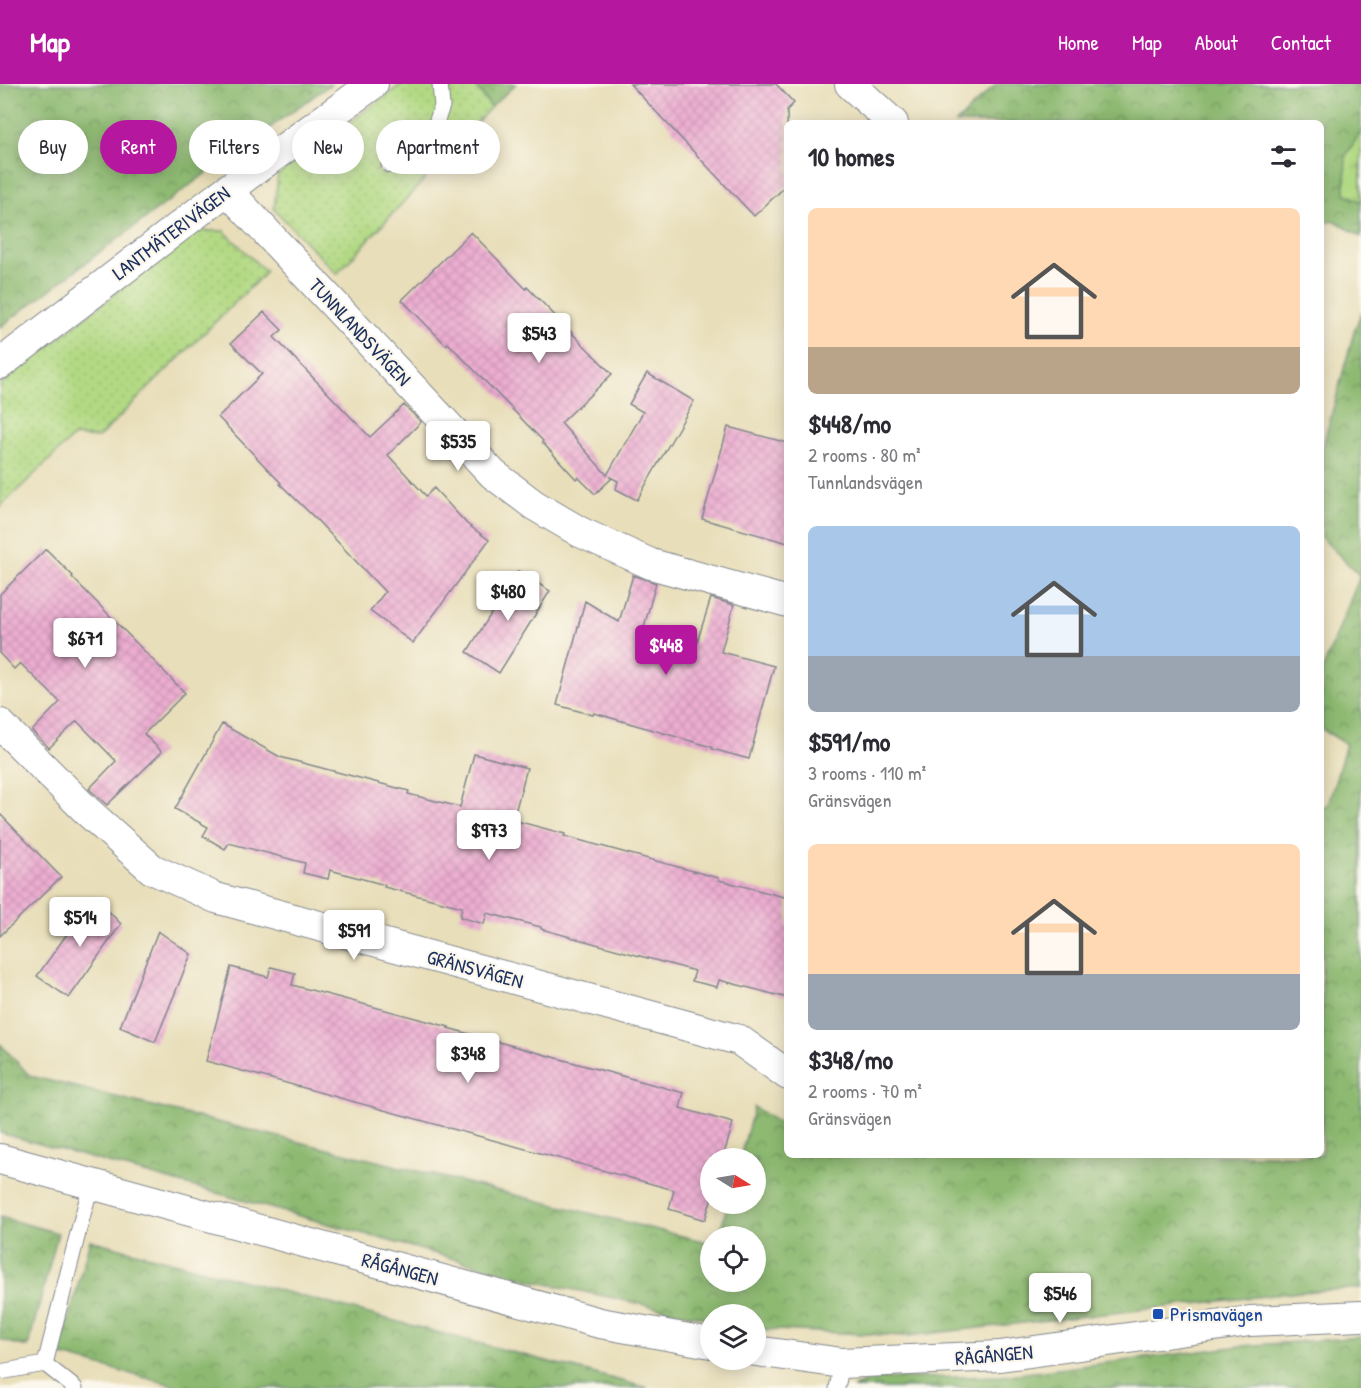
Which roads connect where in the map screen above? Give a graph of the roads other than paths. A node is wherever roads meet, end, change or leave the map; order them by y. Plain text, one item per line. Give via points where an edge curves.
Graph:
1 (373, 84) edge
2 (440, 84) edge
3 (850, 84) edge
4 (437, 120) edge
5 (890, 120) edge
6 (227, 190) junction
7 (0, 364) edge
8 (784, 601) edge
9 (0, 724) edge
10 (784, 1072) edge
11 (0, 1159) edge
12 (91, 1185) junction
13 (1361, 1316) edge
14 (700, 1341) edge
15 (766, 1354) edge
16 (45, 1364) junction
17 (0, 1372) edge
18 (839, 1376) edge
19 (75, 1388) edge

1 - 6 street, LANTMÄTERIVÄGEN
2 - 4 lane via 442,106
3 - 5 street
6 - 7 street, LANTMÄTERIVÄGEN
6 - 8 street, TUNNLANDSVÄGEN via 493,474 526,499 580,532 651,564
9 - 10 street, GRÄNSVÄGEN via 152,869 216,898 739,1040
11 - 12 street, RÅGÅNGEN
12 - 14 street, RÅGÅNGEN via 600,1323
12 - 16 lane
13 - 18 street, RÅGÅNGEN via 1250,1321
15 - 18 street, RÅGÅNGEN
16 - 17 lane
16 - 19 lane

